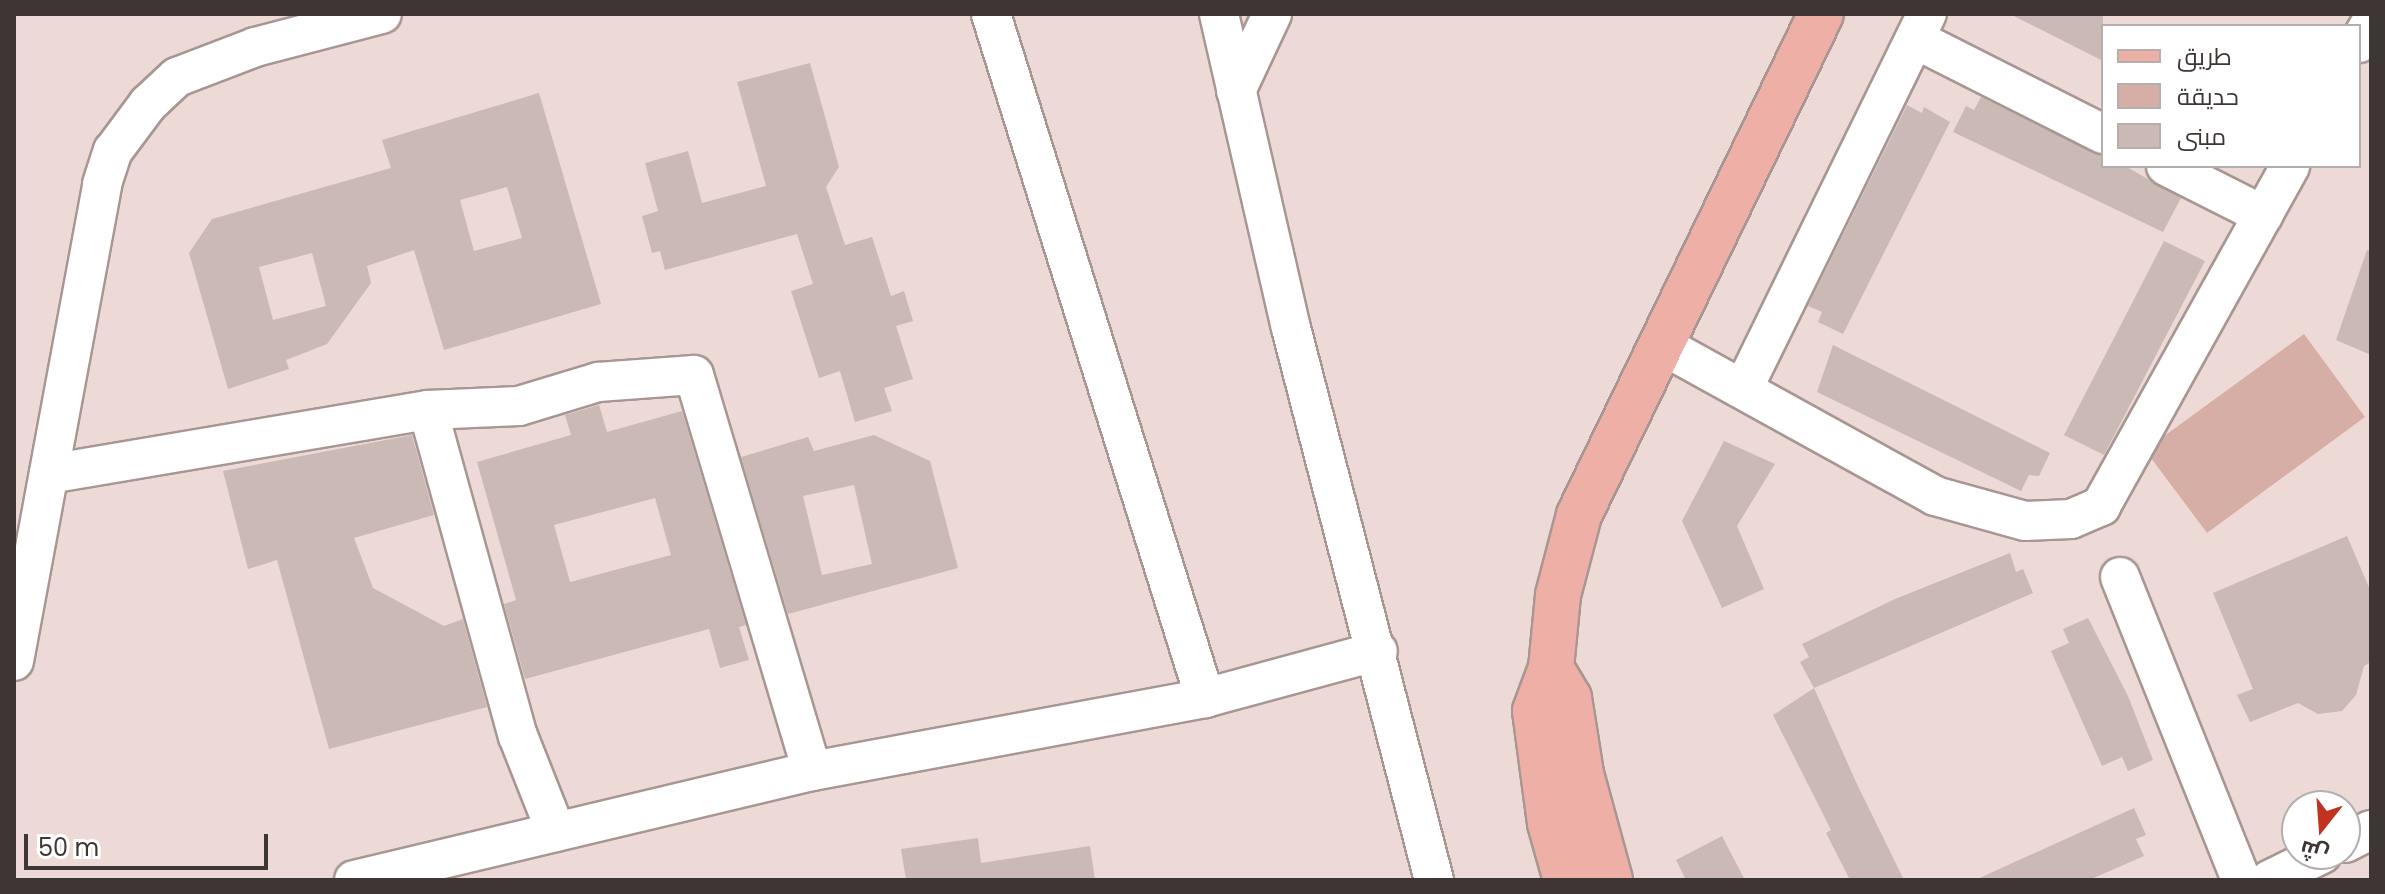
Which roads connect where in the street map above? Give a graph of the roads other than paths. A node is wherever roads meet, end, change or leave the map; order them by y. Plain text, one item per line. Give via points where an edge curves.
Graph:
1 (275, 14) edge
2 (382, 14) edge
3 (991, 14) edge
4 (1219, 14) edge
5 (1272, 14) edge
6 (1821, 14) edge
7 (2371, 22) edge
8 (1921, 26) edge
9 (2361, 40) edge
10 (255, 47) junction
11 (1236, 91) junction
12 (2101, 133) edge
13 (2170, 168) edge
14 (2289, 168) edge
15 (2263, 215) junction
16 (1660, 344) junction
17 (1743, 389) junction
18 (428, 410) junction
19 (49, 474) junction
20 (2120, 577) dead end
21 (1378, 651) junction
22 (14, 661) edge
23 (1551, 668) junction
24 (1205, 698) junction
25 (812, 771) junction
26 (556, 832) junction
27 (2289, 870) edge
28 (354, 880) edge
29 (1434, 880) edge
30 (1566, 880) edge
31 (1610, 880) edge
32 (2241, 880) edge
33 (2269, 880) edge

1 - 10 street
2 - 10 street
3 - 24 street
4 - 11 street
5 - 11 street
6 - 16 main road
7 - 9 street
8 - 12 street
8 - 17 street
10 - 19 street via 177,77 148,104 113,151 102,184
11 - 21 street via 1291,328
13 - 15 street
14 - 15 street
15 - 17 street via 2101,506 2071,519 2025,521 1935,496
16 - 17 street
16 - 23 main road via 1579,515 1558,595
18 - 19 street
18 - 25 street via 519,406 598,382 694,375
18 - 26 street via 518,736
19 - 22 street
20 - 32 street
21 - 24 street
21 - 29 street
23 - 30 main road via 1535,711 1550,823
23 - 31 main road via 1569,698 1581,774
24 - 25 street
25 - 26 street
26 - 28 street
27 - 33 street

